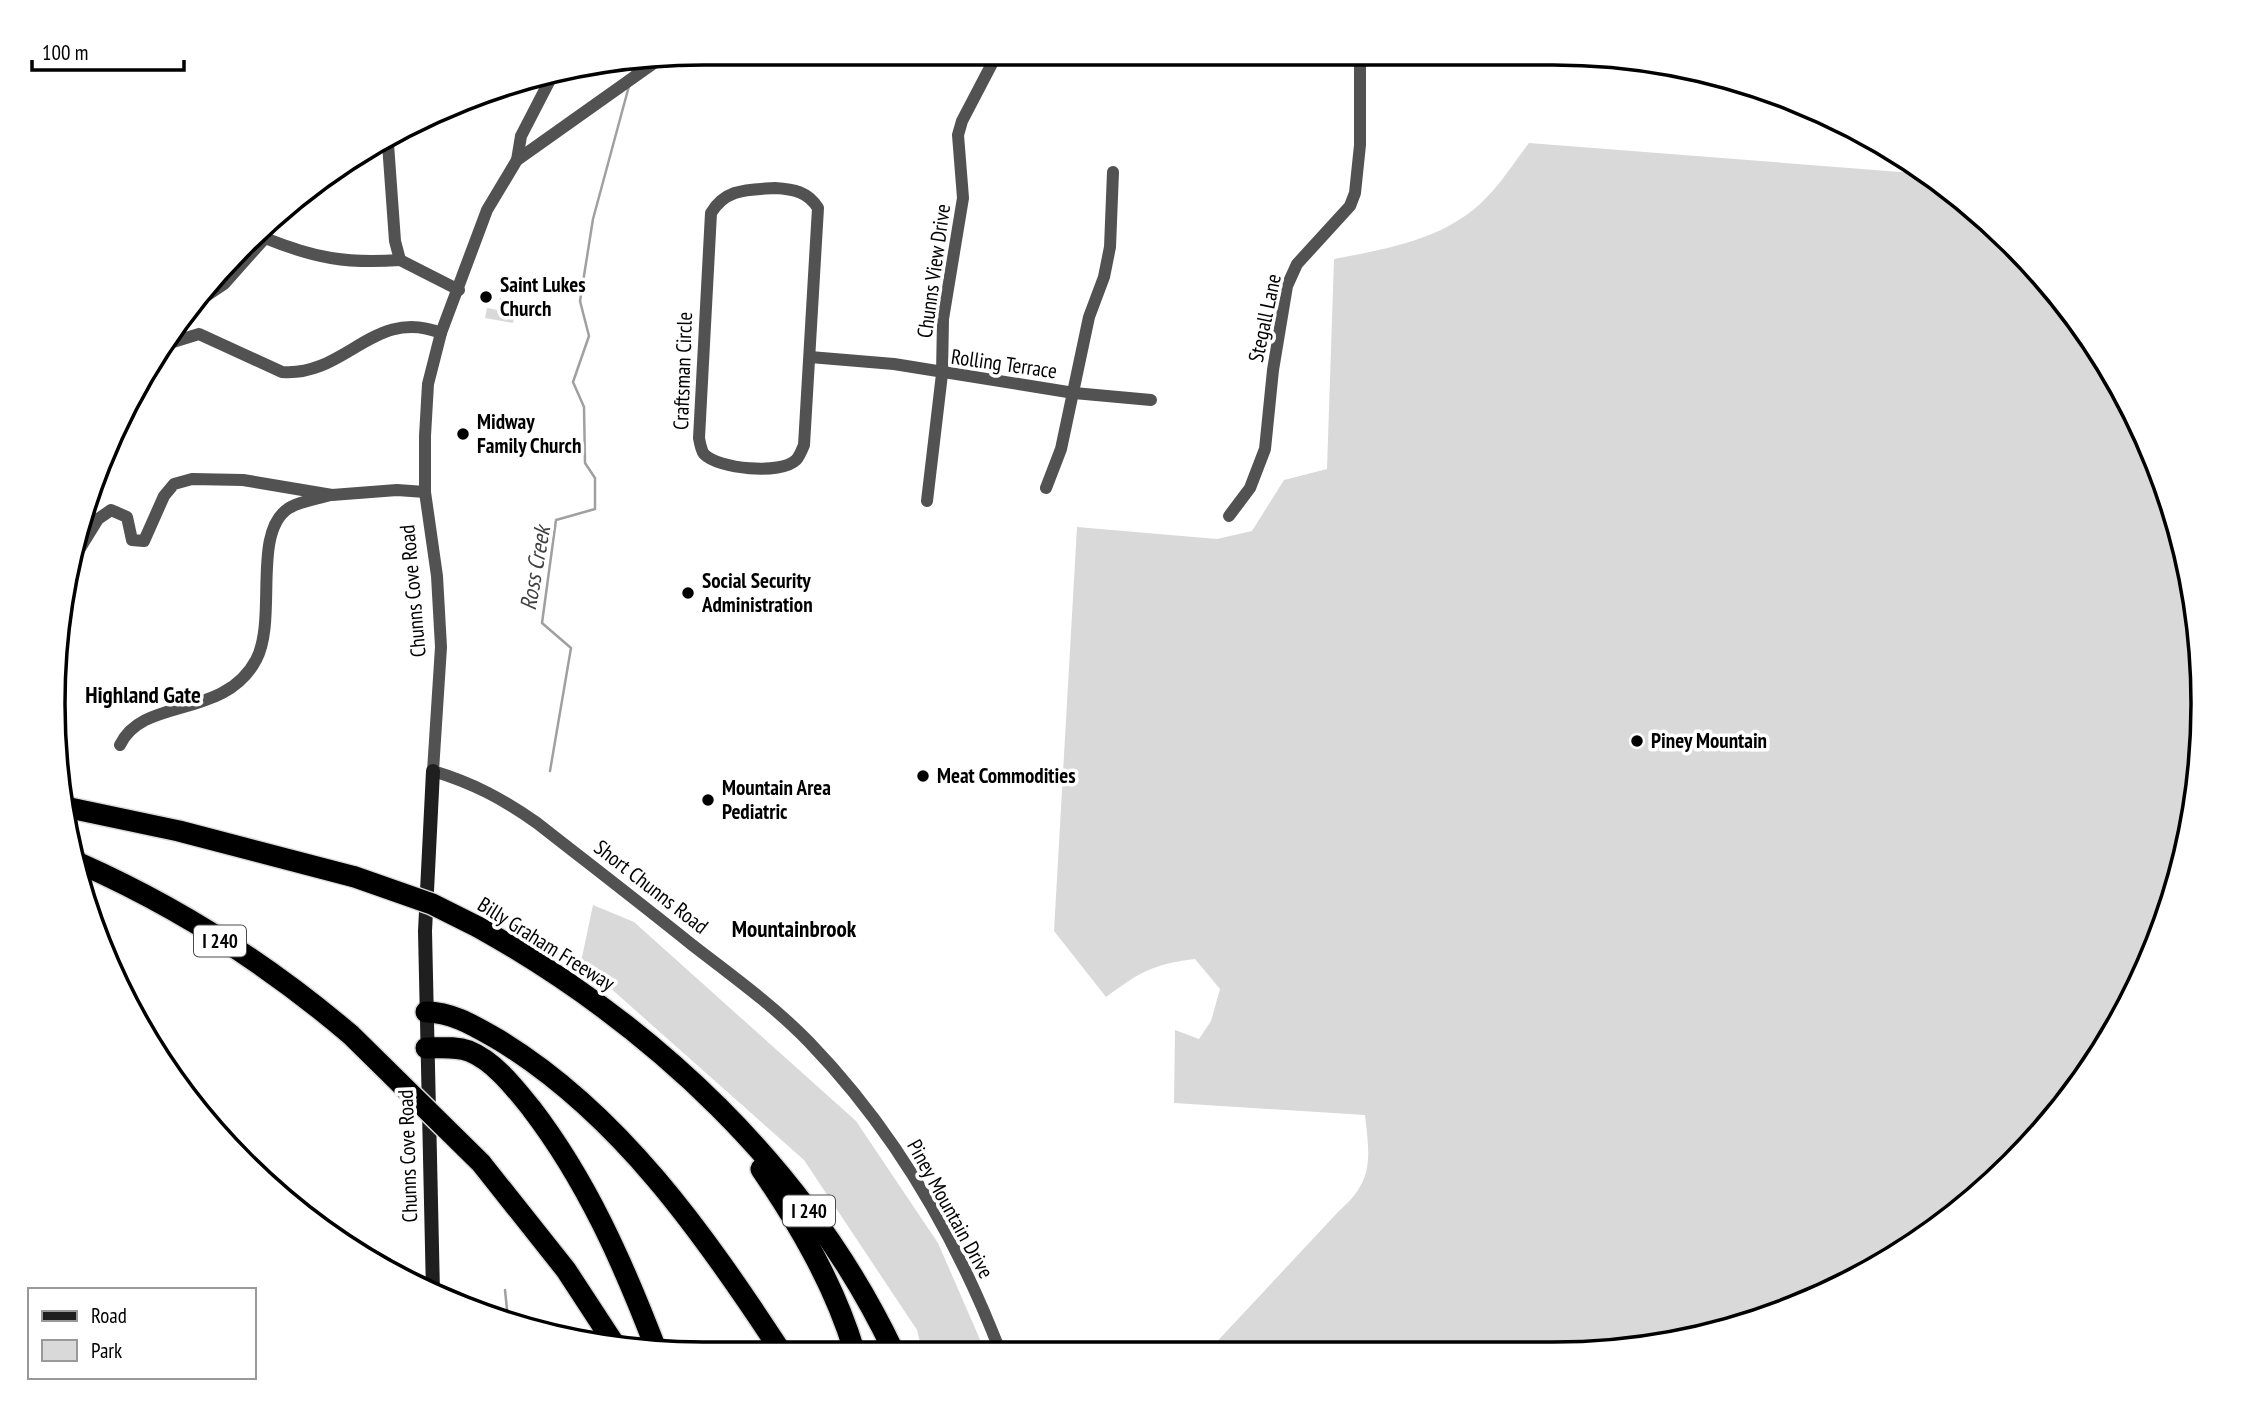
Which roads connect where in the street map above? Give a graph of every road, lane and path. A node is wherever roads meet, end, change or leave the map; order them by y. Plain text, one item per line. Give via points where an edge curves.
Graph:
1 (992, 65) edge
2 (1360, 65) edge
3 (647, 67) edge
4 (548, 85) edge
5 (388, 148) edge
6 (517, 160) junction
7 (1114, 172) dead end
8 (266, 238) edge
9 (256, 248) edge
10 (400, 260) junction
11 (219, 288) edge
12 (459, 290) junction
13 (441, 333) junction
14 (178, 340) edge
15 (810, 357) junction
16 (942, 374) junction
17 (1074, 393) junction
18 (1151, 400) dead end
19 (1046, 488) dead end
20 (425, 492) junction
21 (332, 495) junction
22 (927, 500) dead end
23 (1229, 516) dead end
24 (88, 536) edge
25 (120, 745) dead end
26 (433, 771) junction
27 (74, 809) edge
28 (86, 866) edge
29 (426, 1012) junction
30 (426, 1048) junction
31 (700, 1091) junction
32 (854, 1093) joint
33 (433, 1282) edge
34 (609, 1335) edge
35 (652, 1340) edge
36 (774, 1342) edge
37 (851, 1342) edge
38 (889, 1342) edge
39 (996, 1342) edge

1 - 16 street, Chunns View Drive via 958,135 963,198 943,319
2 - 23 street, Stegall Lane via 1355,193 1350,206 1297,264 1287,286 1265,449 1250,488
3 - 6 street, Chunns Cove Road
4 - 6 street via 521,136
5 - 10 street
6 - 12 street, Chunns Cove Road via 487,210
7 - 17 street via 1110,247 1089,317
8 - 10 street via 330,261
9 - 11 street
10 - 12 street
12 - 13 street, Chunns Cove Road
13 - 14 street via 423,326 394,327 334,360 296,373 282,372 199,334
13 - 20 street, Chunns Cove Road via 428,384
15 - 15 street, Craftsman Circle via 818,208 812,199 792,189 737,190 719,200 710,213 698,423 704,453 716,462 739,467 781,468 796,461 804,445
15 - 16 street, Rolling Terrace via 894,364
16 - 17 street, Rolling Terrace
16 - 22 street, Chunns View Drive
17 - 18 street, Rolling Terrace
17 - 19 street
20 - 21 street
20 - 26 street, Chunns Cove Road via 442,648
21 - 24 street via 243,480 192,479 174,484 163,496 144,541 132,540 127,517 111,510 98,519
21 - 25 street via 288,508 272,528 263,644 244,677 211,700 147,719
26 - 29 main road, Chunns Cove Road
26 - 32 street, Short Chunns Road via 500,796 547,831 766,1002
27 - 31 highway, Billy Graham Freeway / I 240, bridge via 355,877 432,904 569,981 663,1054
28 - 34 highway, I 240, bridge via 186,918 351,1035 481,1163 566,1270
29 - 30 main road, Chunns Cove Road
29 - 36 highway via 446,1013 485,1032 556,1079 595,1113 675,1202
30 - 33 main road, Chunns Cove Road
30 - 35 highway via 460,1048 479,1056 532,1110 603,1222
31 - 37 highway via 708,1108 757,1162 808,1243
31 - 38 highway, Billy Graham Freeway / I 240 via 794,1191 852,1273
32 - 39 street, Piney Mountain Drive via 912,1173 943,1226

